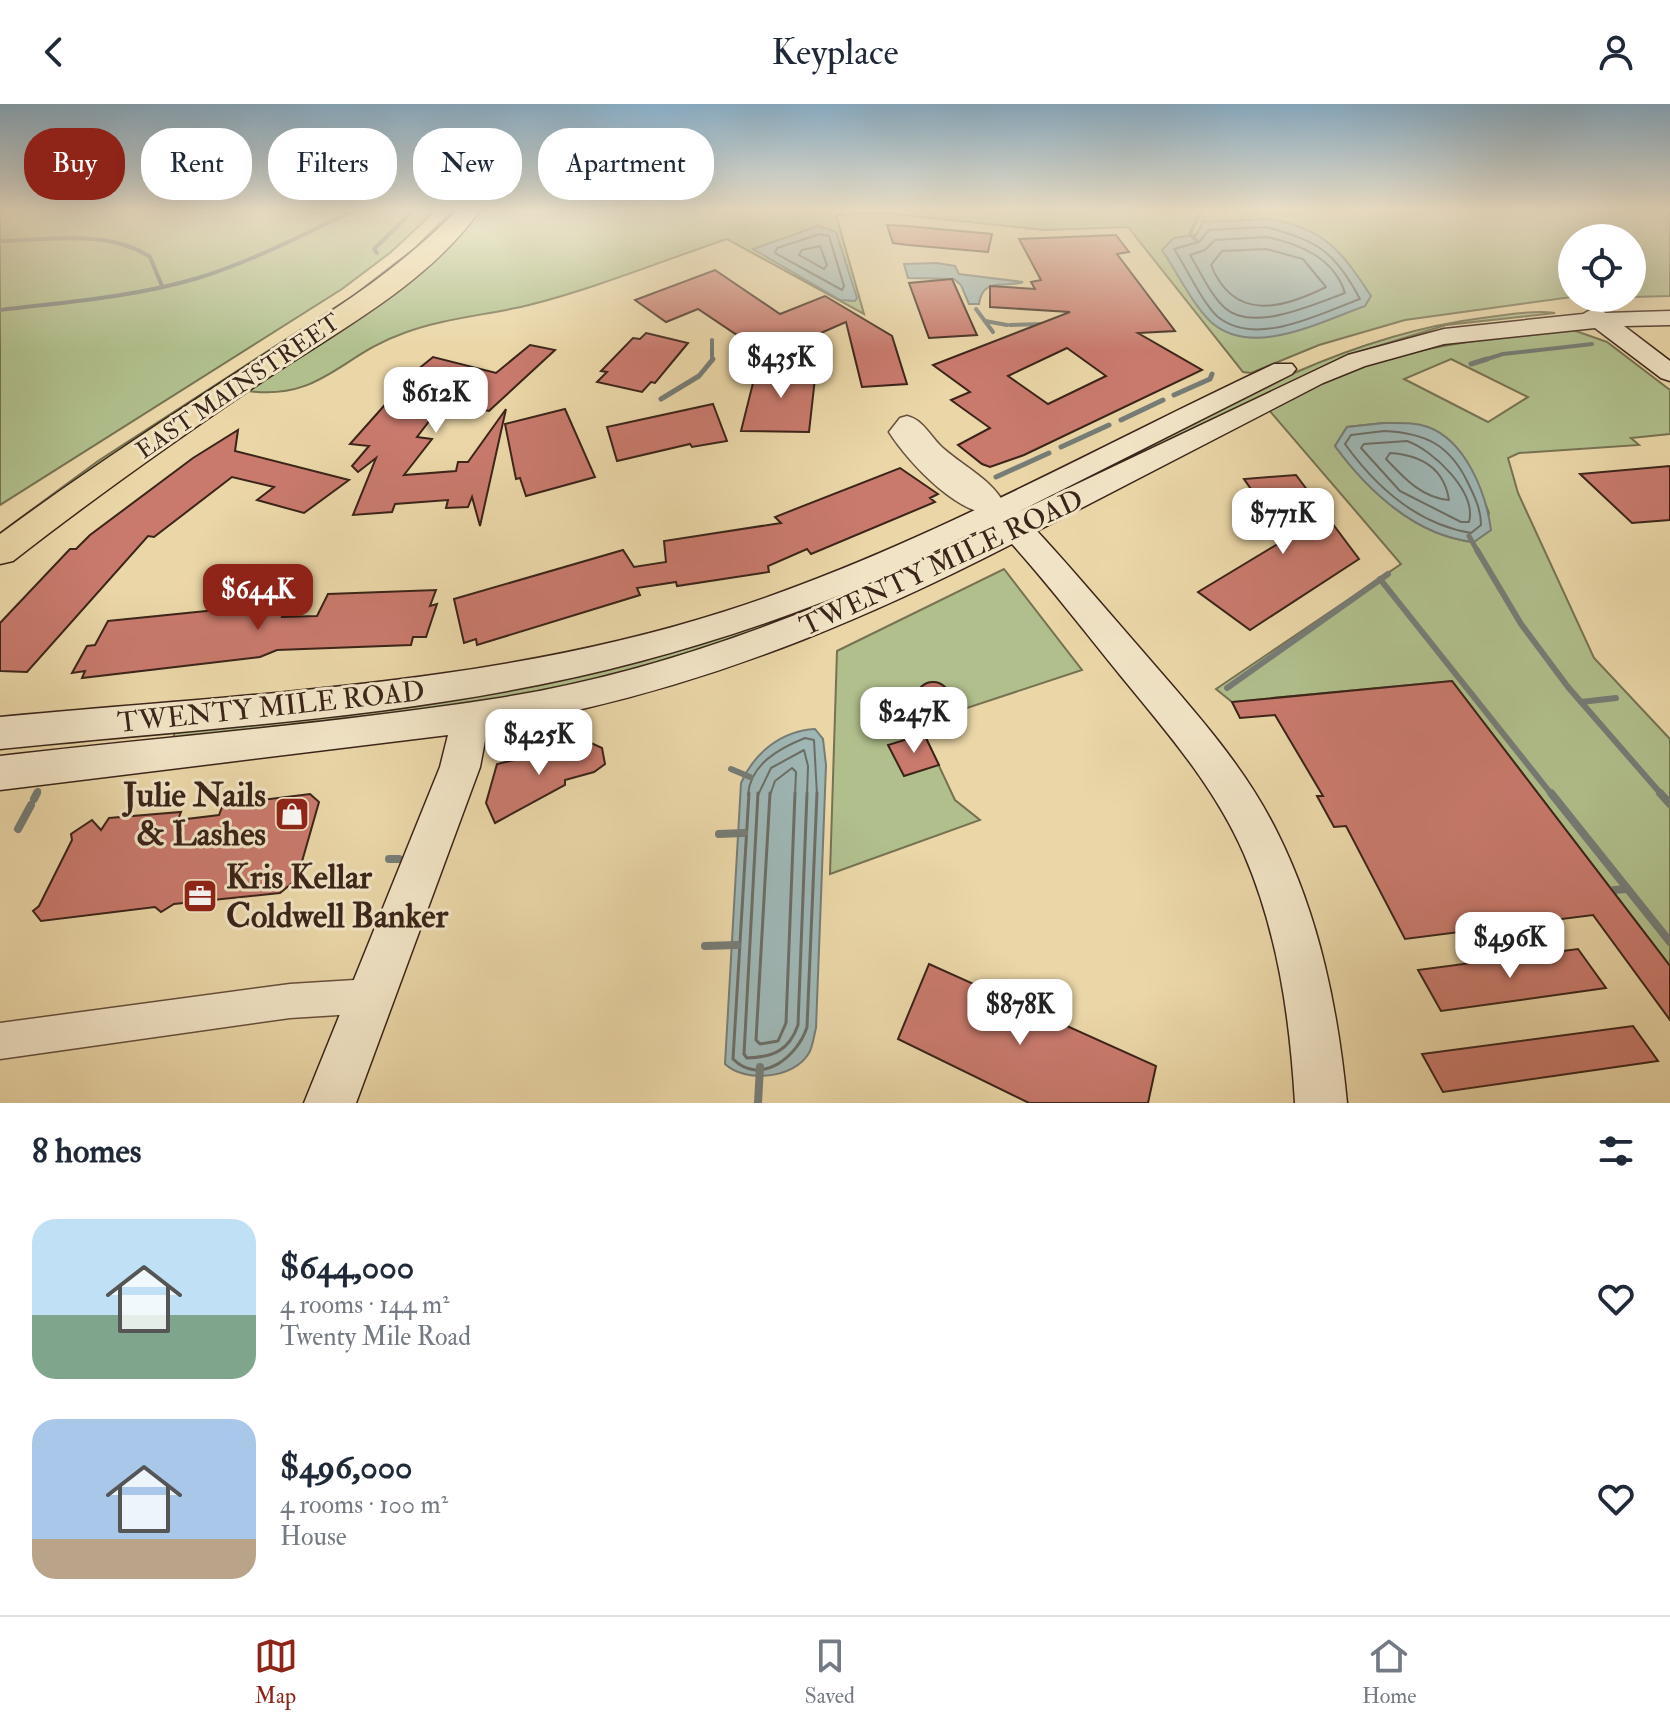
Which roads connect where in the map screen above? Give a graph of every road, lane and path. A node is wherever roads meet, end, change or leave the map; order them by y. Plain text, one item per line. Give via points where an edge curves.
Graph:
1 (396, 257) edge
2 (421, 257) edge
3 (1670, 305) edge
4 (1592, 313) junction
5 (1670, 318) edge
6 (1670, 373) edge
7 (1006, 518) junction
8 (0, 520) edge
9 (0, 552) edge
10 (471, 716) junction
11 (0, 733) edge
12 (0, 773) edge
13 (371, 996) junction
14 (0, 1041) edge
15 (330, 1103) edge
16 (1321, 1103) edge

1 - 8 main road, EAST MAINSTREET
2 - 9 main road, EAST MAINSTREET
3 - 4 main road, TWENTY MILE ROAD
4 - 5 main road, TWENTY MILE ROAD
4 - 6 main road
4 - 7 main road, TWENTY MILE ROAD via 1449,318 1349,342 1250,384
7 - 7 street via 991,494 907,422 899,432 914,455 972,502
7 - 10 main road, TWENTY MILE ROAD via 882,595 747,649 580,696
7 - 11 main road, TWENTY MILE ROAD via 768,609 556,669 427,692
7 - 16 main road via 1191,734 1251,824 1300,947
10 - 12 main road, TWENTY MILE ROAD
10 - 13 main road via 460,767
13 - 14 street via 274,1003
13 - 15 main road

